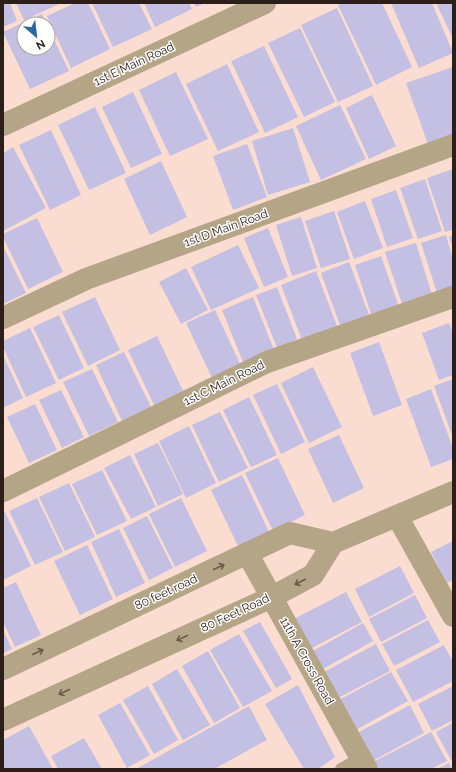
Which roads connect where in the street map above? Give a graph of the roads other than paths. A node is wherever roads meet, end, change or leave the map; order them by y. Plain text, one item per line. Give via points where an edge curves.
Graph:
1 (265, 3) edge
2 (3, 125) edge
3 (453, 145) edge
4 (453, 297) edge
5 (3, 318) edge
6 (3, 491) edge
7 (453, 492) edge
8 (397, 516) junction
9 (333, 543) junction
10 (247, 553) junction
11 (272, 597) junction
12 (453, 616) edge
13 (3, 669) edge
14 (3, 720) edge
15 (364, 763) edge
16 (341, 769) edge

1 - 2 street, 1st E Main Road
3 - 5 street, 1st D Main Road via 86,279
4 - 6 street, 1st C Main Road via 268,362
7 - 8 street
8 - 9 street
8 - 12 street
9 - 10 street, 80 feet road via 290,534
9 -> 11 street, 80 Feet Road via 313,575
10 - 11 street, 11th A Cross Road
13 -> 10 street, 80 feet road
11 -> 14 street, 80 Feet Road
11 - 15 street, 11th A Cross Road
15 - 16 lane

